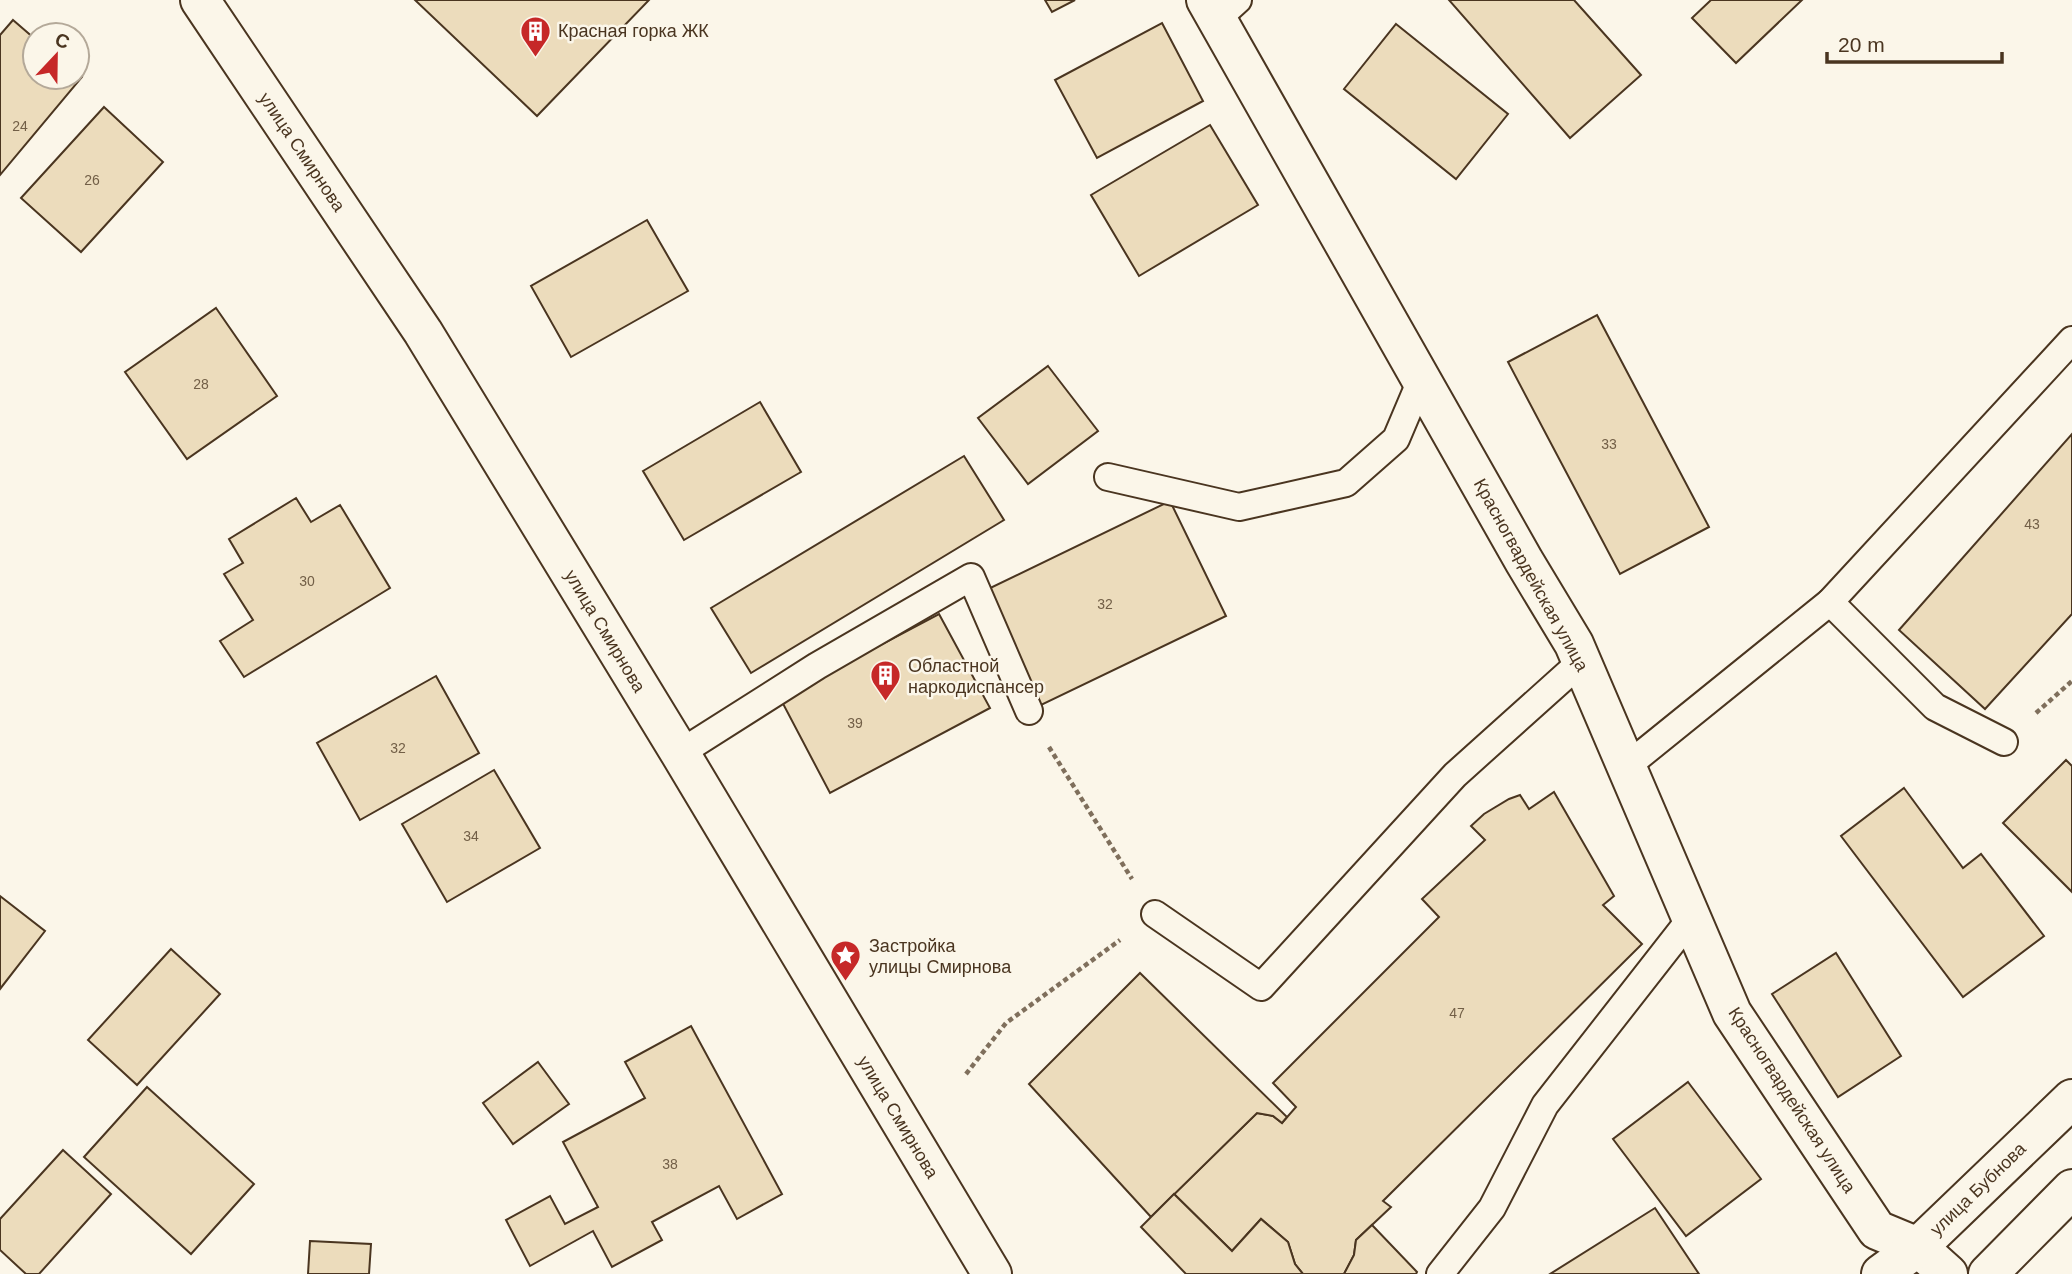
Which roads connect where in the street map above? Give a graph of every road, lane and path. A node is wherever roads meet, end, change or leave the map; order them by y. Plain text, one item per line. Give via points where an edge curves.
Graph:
1 (200, 0) edge
2 (1220, 7) edge
3 (2072, 340) edge
4 (1421, 380) junction
5 (1108, 477) dead end
6 (1830, 602) junction
7 (1582, 662) junction
8 (1028, 711) joint
9 (2004, 742) dead end
10 (680, 753) junction
11 (1627, 766) junction
12 (1155, 914) junction
13 (1692, 917) junction
14 (967, 1074) dead end
15 (2072, 1099) edge
16 (2072, 1189) edge
17 (1918, 1247) junction
18 (992, 1274) edge
19 (1440, 1274) edge
20 (1881, 1274) edge
21 (1948, 1274) edge
22 (1988, 1274) edge

1 - 10 main road, улица Смирнова via 423,332
2 - 4 main road, Красногвардейская улица
3 - 6 lane
4 - 5 lane via 1396,439 1346,483 1239,507
4 - 7 main road, Красногвардейская улица
6 - 9 lane via 1935,708
6 - 11 lane
7 - 11 main road, Красногвардейская улица
7 - 12 lane via 1455,775 1261,987
8 - 10 lane via 971,577 817,666
8 - 12 path
10 - 18 main road, улица Смирнова
11 - 13 main road, Красногвардейская улица
12 - 14 path via 1006,1023
13 - 17 main road, Красногвардейская улица via 1732,1013 1877,1230
13 - 19 lane via 1545,1105 1492,1208
15 - 17 main road, улица Бубнова
16 - 22 main road
17 - 20 main road, улица Бубнова
17 - 21 main road, Красногвардейская улица

